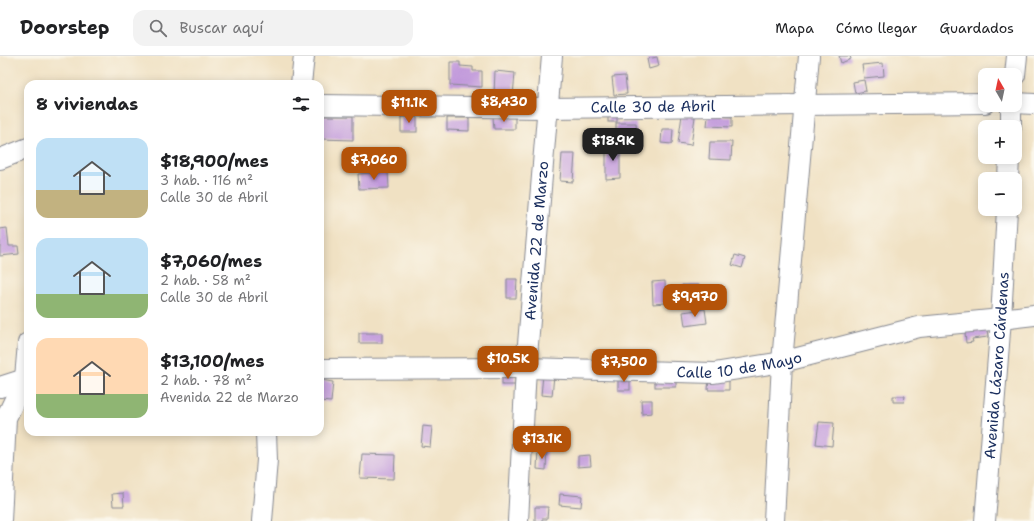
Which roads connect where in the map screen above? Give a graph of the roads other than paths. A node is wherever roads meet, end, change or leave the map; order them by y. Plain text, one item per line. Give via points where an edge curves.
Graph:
1 (304, 56) edge
2 (552, 56) edge
3 (809, 56) edge
4 (1017, 56) edge
5 (1016, 68) edge
6 (301, 80) edge
7 (1022, 103) edge
8 (978, 104) edge
9 (1034, 104) edge
10 (324, 105) edge
11 (805, 105) junction
12 (548, 108) junction
13 (24, 150) edge
14 (0, 159) edge
15 (1007, 216) edge
16 (1034, 314) edge
17 (1001, 319) junction
18 (782, 362) junction
19 (526, 368) junction
20 (324, 369) edge
21 (24, 379) edge
22 (24, 382) edge
23 (0, 387) edge
24 (266, 436) edge
25 (2, 521) edge
26 (262, 521) edge
27 (518, 521) edge
28 (774, 521) edge
29 (985, 521) edge

1 - 6 street
2 - 12 street, Avenida 22 de Marzo
3 - 11 street
4 - 5 street
7 - 9 street
8 - 11 street, Calle 30 de Abril
10 - 12 street, Calle 30 de Abril
11 - 12 street, Calle 30 de Abril
11 - 18 street
12 - 19 street, Avenida 22 de Marzo
13 - 14 street
15 - 17 street, Avenida Lázaro Cárdenas
16 - 17 street, Calle 10 de Mayo
17 - 18 street, Calle 10 de Mayo via 919,327
17 - 29 street, Avenida Lázaro Cárdenas
18 - 19 street, Calle 10 de Mayo via 714,373
18 - 28 street
19 - 20 street, Calle 10 de Mayo
19 - 27 street, Avenida 22 de Marzo
21 - 23 street
22 - 25 street via 6,418
24 - 26 street via 267,460

